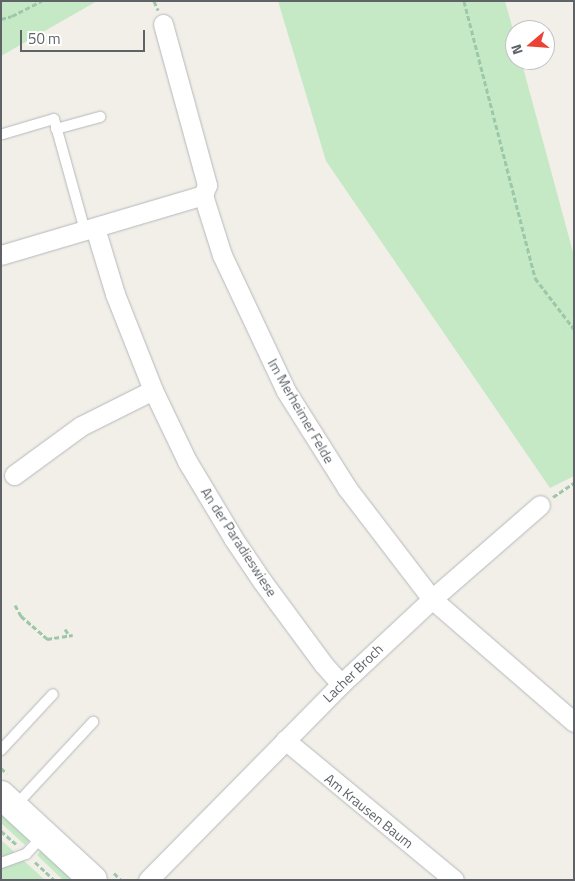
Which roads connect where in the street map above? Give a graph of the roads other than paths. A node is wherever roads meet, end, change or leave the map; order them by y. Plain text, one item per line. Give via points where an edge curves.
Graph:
1 (163, 24) dead end
2 (100, 117) dead end
3 (56, 129) junction
4 (3, 134) dead end
5 (203, 194) junction
6 (90, 229) junction
7 (1, 255) edge
8 (153, 390) junction
9 (14, 476) dead end
10 (540, 505) road end
11 (432, 599) junction
12 (341, 684) junction
13 (53, 694) dead end
14 (93, 722) dead end
15 (574, 722) edge
16 (285, 740) junction
17 (1, 750) edge
18 (8, 801) edge
19 (45, 835) junction
20 (1, 863) edge
21 (93, 880) edge
22 (148, 880) edge
23 (454, 880) edge

1 - 5 street, Im Merheimer Felde via 208,186
2 - 3 lane
3 - 4 lane via 54,120
3 - 6 lane
5 - 6 street
5 - 11 street, Im Merheimer Felde via 222,255 286,391 347,488
6 - 7 street
6 - 8 street, An der Paradieswiese
8 - 9 street via 81,426
8 - 12 street, An der Paradieswiese via 188,461 233,538
10 - 11 street, Lacher Broch
11 - 12 street, Lacher Broch
11 - 15 street, Im Merheimer Felde
12 - 16 street, Lacher Broch
13 - 17 lane
14 - 18 lane
16 - 22 street, Lacher Broch
16 - 23 street, Am Krausen Baum
18 - 19 main road
19 - 20 lane via 26,854
19 - 21 main road

